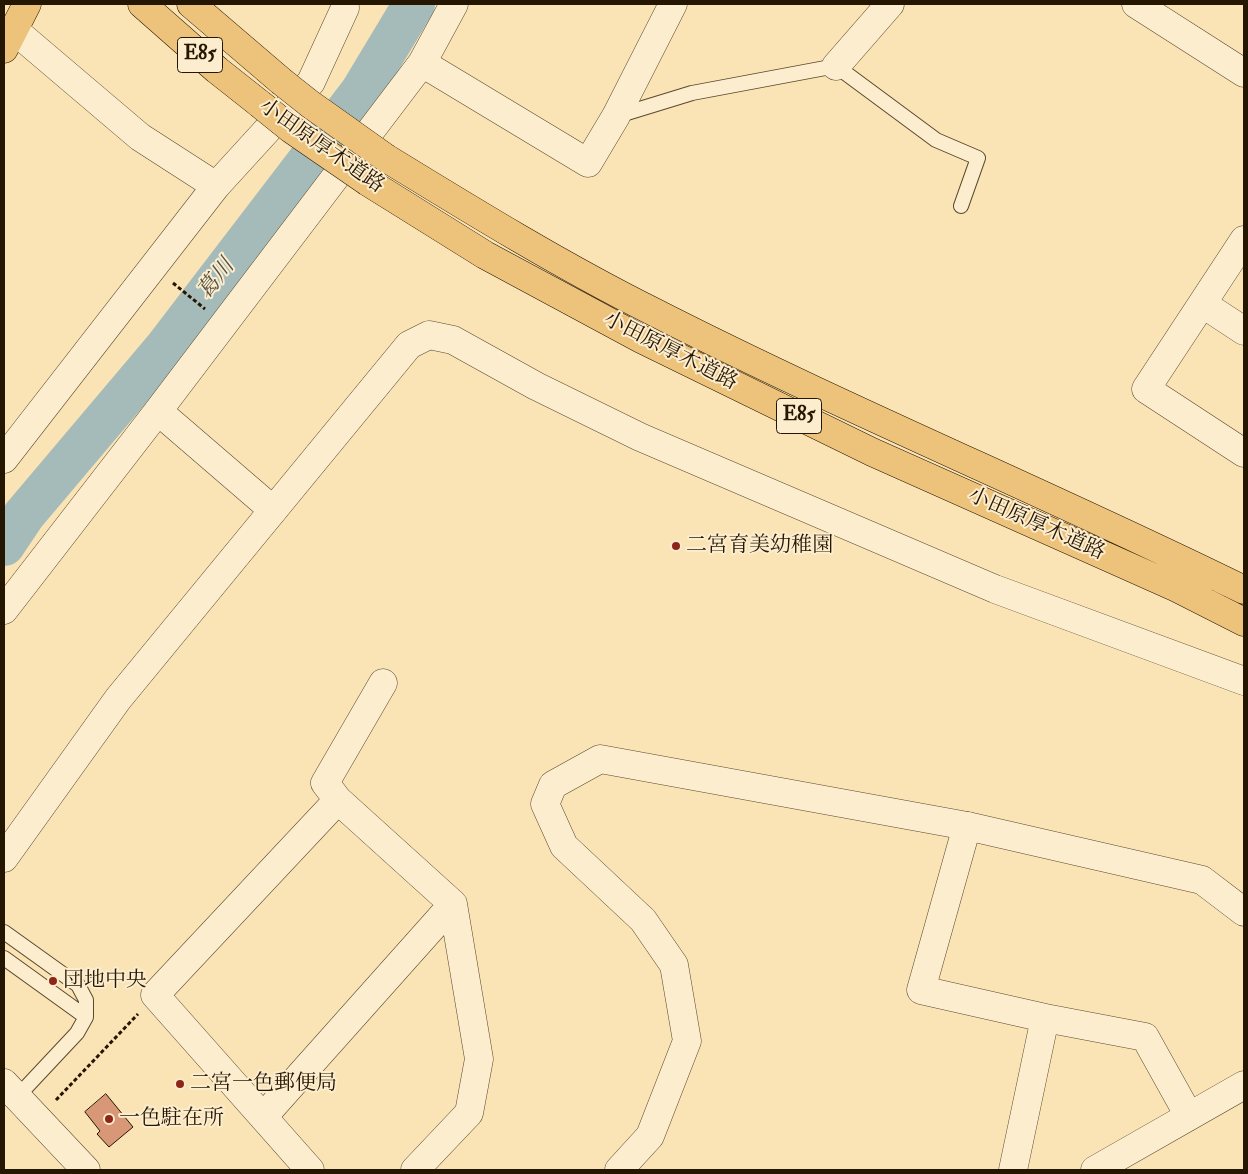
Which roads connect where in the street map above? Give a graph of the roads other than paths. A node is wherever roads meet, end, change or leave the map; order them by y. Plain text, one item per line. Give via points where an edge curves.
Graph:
1 (27, 4) edge
2 (142, 4) edge
3 (191, 4) edge
4 (454, 4) edge
5 (674, 4) edge
6 (890, 4) edge
7 (344, 5) edge
8 (1146, 7) edge
9 (9, 40) edge
10 (422, 62) junction
11 (836, 66) junction
12 (1244, 73) edge
13 (616, 116) junction
14 (216, 186) junction
15 (960, 206) dead end
16 (1244, 240) edge
17 (1202, 304) junction
18 (1244, 331) edge
19 (158, 411) junction
20 (1244, 454) edge
21 (4, 459) edge
22 (273, 510) junction
23 (1244, 590) edge
24 (4, 610) edge
25 (1244, 622) edge
26 (1244, 680) edge
27 (383, 684) dead end
28 (338, 800) junction
29 (967, 826) junction
30 (4, 858) edge
31 (453, 904) junction
32 (1244, 912) edge
33 (4, 932) edge
34 (4, 958) edge
35 (86, 1017) junction
36 (1045, 1018) junction
37 (1244, 1085) edge
38 (10, 1090) edge
39 (1190, 1116) junction
40 (263, 1117) junction
41 (86, 1170) edge
42 (310, 1170) edge
43 (415, 1170) edge
44 (619, 1170) edge
45 (1013, 1170) edge
46 (1095, 1170) edge

1 - 9 main road
2 - 25 main road, 小田原厚木道路 / E85, bridge via 217,70 291,128 368,182 485,255 641,339 872,452 1177,588
3 - 23 main road, 小田原厚木道路 / E85, bridge via 310,104 386,158 494,224 653,312 882,424
4 - 10 street
5 - 13 street
6 - 11 street
7 - 14 street via 312,82
8 - 12 street
9 - 14 street via 140,137
10 - 13 street via 588,163
10 - 19 street
11 - 13 lane via 692,92
11 - 15 lane via 936,140 978,158
14 - 21 street
16 - 17 street
17 - 18 street
17 - 20 street via 1146,389
19 - 22 street
19 - 24 street
22 - 26 street via 409,345 429,335 452,340 640,437 995,589
22 - 30 street via 118,699
27 - 28 street via 325,783
28 - 31 street
28 - 40 street via 156,995
29 - 32 street via 1202,880
29 - 36 street via 921,990
29 - 44 street via 600,759 553,785 545,804 564,846 643,920 674,965 687,1042 650,1136
31 - 40 street
31 - 43 street via 480,1059 469,1113
33 - 35 lane via 78,985 86,1000
34 - 35 lane
35 - 38 lane via 77,1033
36 - 39 street via 1145,1037
36 - 45 street
37 - 39 street
38 - 41 street
39 - 46 street
40 - 42 street

